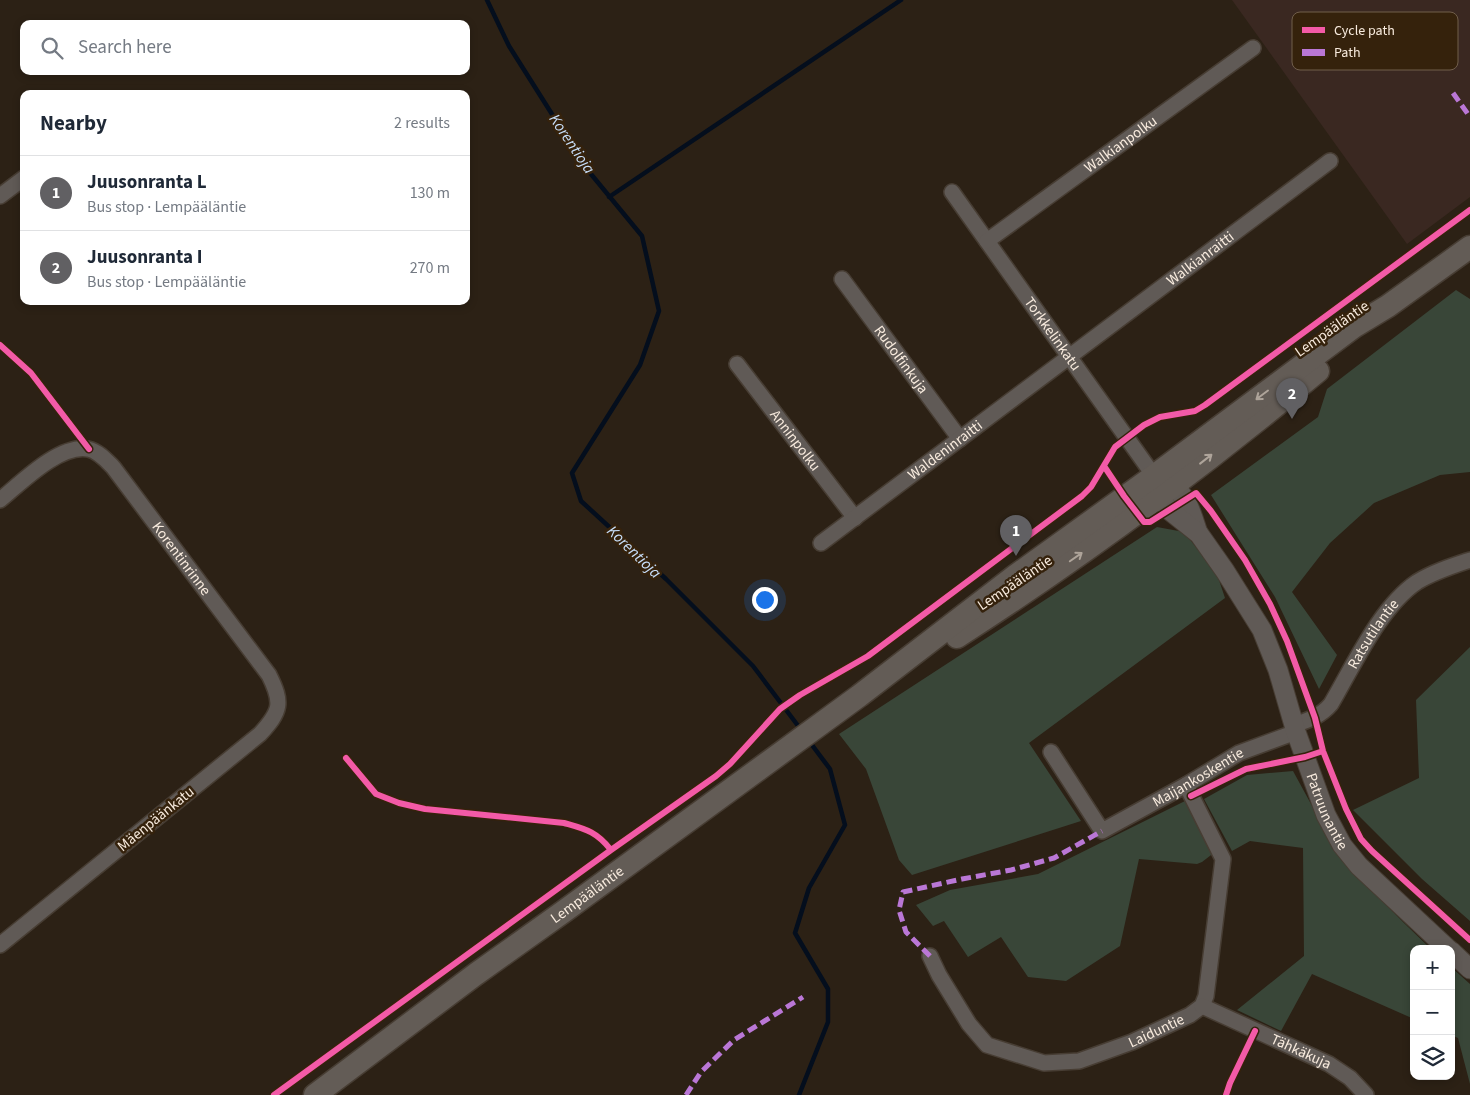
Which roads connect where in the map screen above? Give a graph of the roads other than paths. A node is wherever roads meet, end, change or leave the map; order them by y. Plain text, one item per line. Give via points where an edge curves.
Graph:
1 (1253, 48) dead end
2 (1330, 161) dead end
3 (20, 181) edge
4 (952, 192) dead end
5 (0, 196) edge
6 (987, 241) junction
7 (1470, 246) edge
8 (842, 279) dead end
9 (1068, 357) junction
10 (737, 364) dead end
11 (960, 439) junction
12 (1162, 485) junction
13 (0, 500) edge
14 (855, 518) junction
15 (821, 543) dead end
16 (1470, 560) edge
17 (269, 675) joint
18 (1295, 729) junction
19 (1051, 752) dead end
20 (1186, 785) junction
21 (0, 945) edge
22 (1444, 945) edge
23 (1455, 955) edge
24 (930, 956) dead end
25 (1470, 969) edge
26 (1202, 1006) junction
27 (315, 1095) edge
28 (1366, 1095) edge

1 - 6 street, Walkianpolku
2 - 9 street, Walkianraitti
3 - 5 street
4 - 6 street, Torkkelinkatu
6 - 9 street, Torkkelinkatu
7 - 12 main road, Lempääläntie via 1388,306 1362,334 1296,389
8 - 11 street, Rudolfinkuja
9 - 11 street, Waldeninraitti
9 - 12 street, Torkkelinkatu
10 - 14 street, Anninpolku
11 - 14 street, Waldeninraitti
12 - 18 street, Patruunantie via 1169,510 1199,534 1262,630 1278,670
12 - 27 main road, Lempääläntie via 1137,514 1024,593 858,696
13 - 17 street, Korentinrinne via 59,455 89,449 102,456
14 - 15 street, Waldeninraitti
16 - 18 street, Ratsutilantie via 1417,582 1397,599 1331,704 1324,712
17 - 21 street, Mäenpäänkatu via 279,704 273,719 260,734
18 - 20 street, Maijankoskentie via 1239,753
18 - 22 street, Patruunantie via 1326,816 1342,845 1359,866
19 - 20 street, Maijankoskentie via 1102,831
20 - 26 street, Laiduntie via 1223,859 1206,996
23 - 25 street
24 - 26 street, Laiduntie via 969,1024 987,1045 1044,1063 1079,1061 1132,1042 1190,1015
26 - 28 street, Tähkäkuja via 1329,1064 1350,1078

